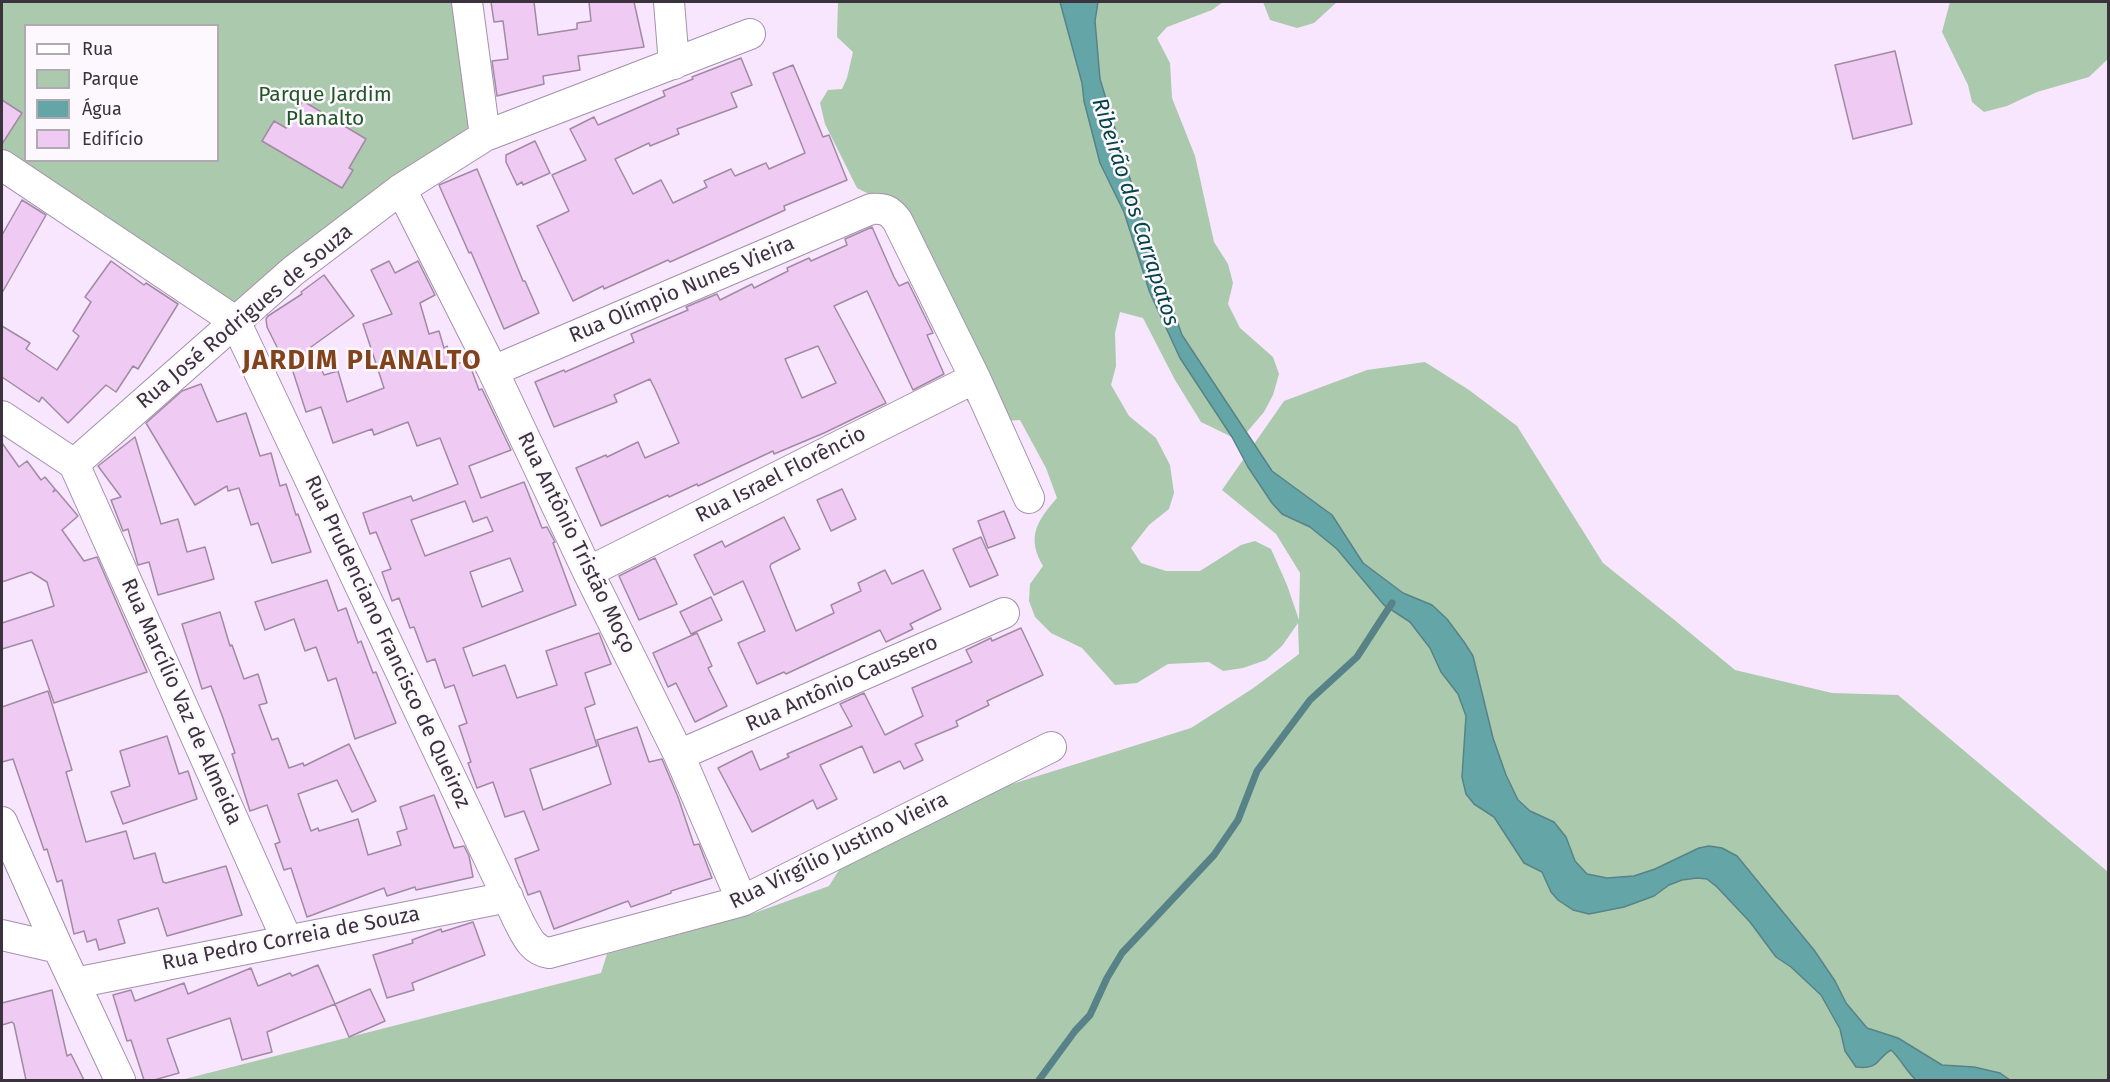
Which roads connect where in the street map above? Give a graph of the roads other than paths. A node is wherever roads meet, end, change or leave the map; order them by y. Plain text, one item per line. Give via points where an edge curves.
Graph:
1 (467, 2) edge
2 (669, 2) edge
3 (750, 34) dead end
4 (674, 64) junction
5 (485, 136) junction
6 (2, 165) edge
7 (401, 189) junction
8 (235, 321) junction
9 (493, 371) junction
10 (975, 378) junction
11 (2, 416) edge
12 (74, 464) junction
13 (1029, 498) dead end
14 (588, 572) junction
15 (1004, 613) dead end
16 (1051, 747) dead end
17 (679, 755) junction
18 (2, 822) edge
19 (508, 897) junction
20 (742, 901) junction
21 (2, 935) edge
22 (287, 940) junction
23 (58, 948) junction
24 (549, 953) joint
25 (75, 983) junction
26 (120, 1080) edge

1 - 5 street
2 - 4 street
3 - 4 street, Rua José Rodrigues de Souza
4 - 5 street, Rua José Rodrigues de Souza
5 - 7 street, Rua José Rodrigues de Souza
6 - 8 street
7 - 8 street, Rua José Rodrigues de Souza via 293,271
7 - 9 street, Rua Antônio Tristão Moço
8 - 12 street, Rua José Rodrigues de Souza
8 - 19 street, Rua Prudenciano Francisco de Queiroz
9 - 10 street, Rua Olímpio Nunes Vieira via 881,208 897,220
9 - 14 street, Rua Antônio Tristão Moço
10 - 13 street
10 - 14 street, Rua Israel Florêncio
11 - 12 street
12 - 22 street, Rua Marcílio Vaz de Almeida
14 - 17 street, Rua Antônio Tristão Moço
15 - 17 street, Rua Antônio Caussero
16 - 20 street, Rua Virgílio Justino Vieira
17 - 20 street, Rua Antônio Tristão Moço
18 - 23 street
19 - 22 street, Rua Pedro Correia de Souza
19 - 24 street, Rua Prudenciano Francisco de Queiroz via 525,934 540,951
20 - 24 street, Rua Virgílio Justino Vieira
21 - 23 street
22 - 25 street, Rua Pedro Correia de Souza
23 - 25 street
25 - 26 street

